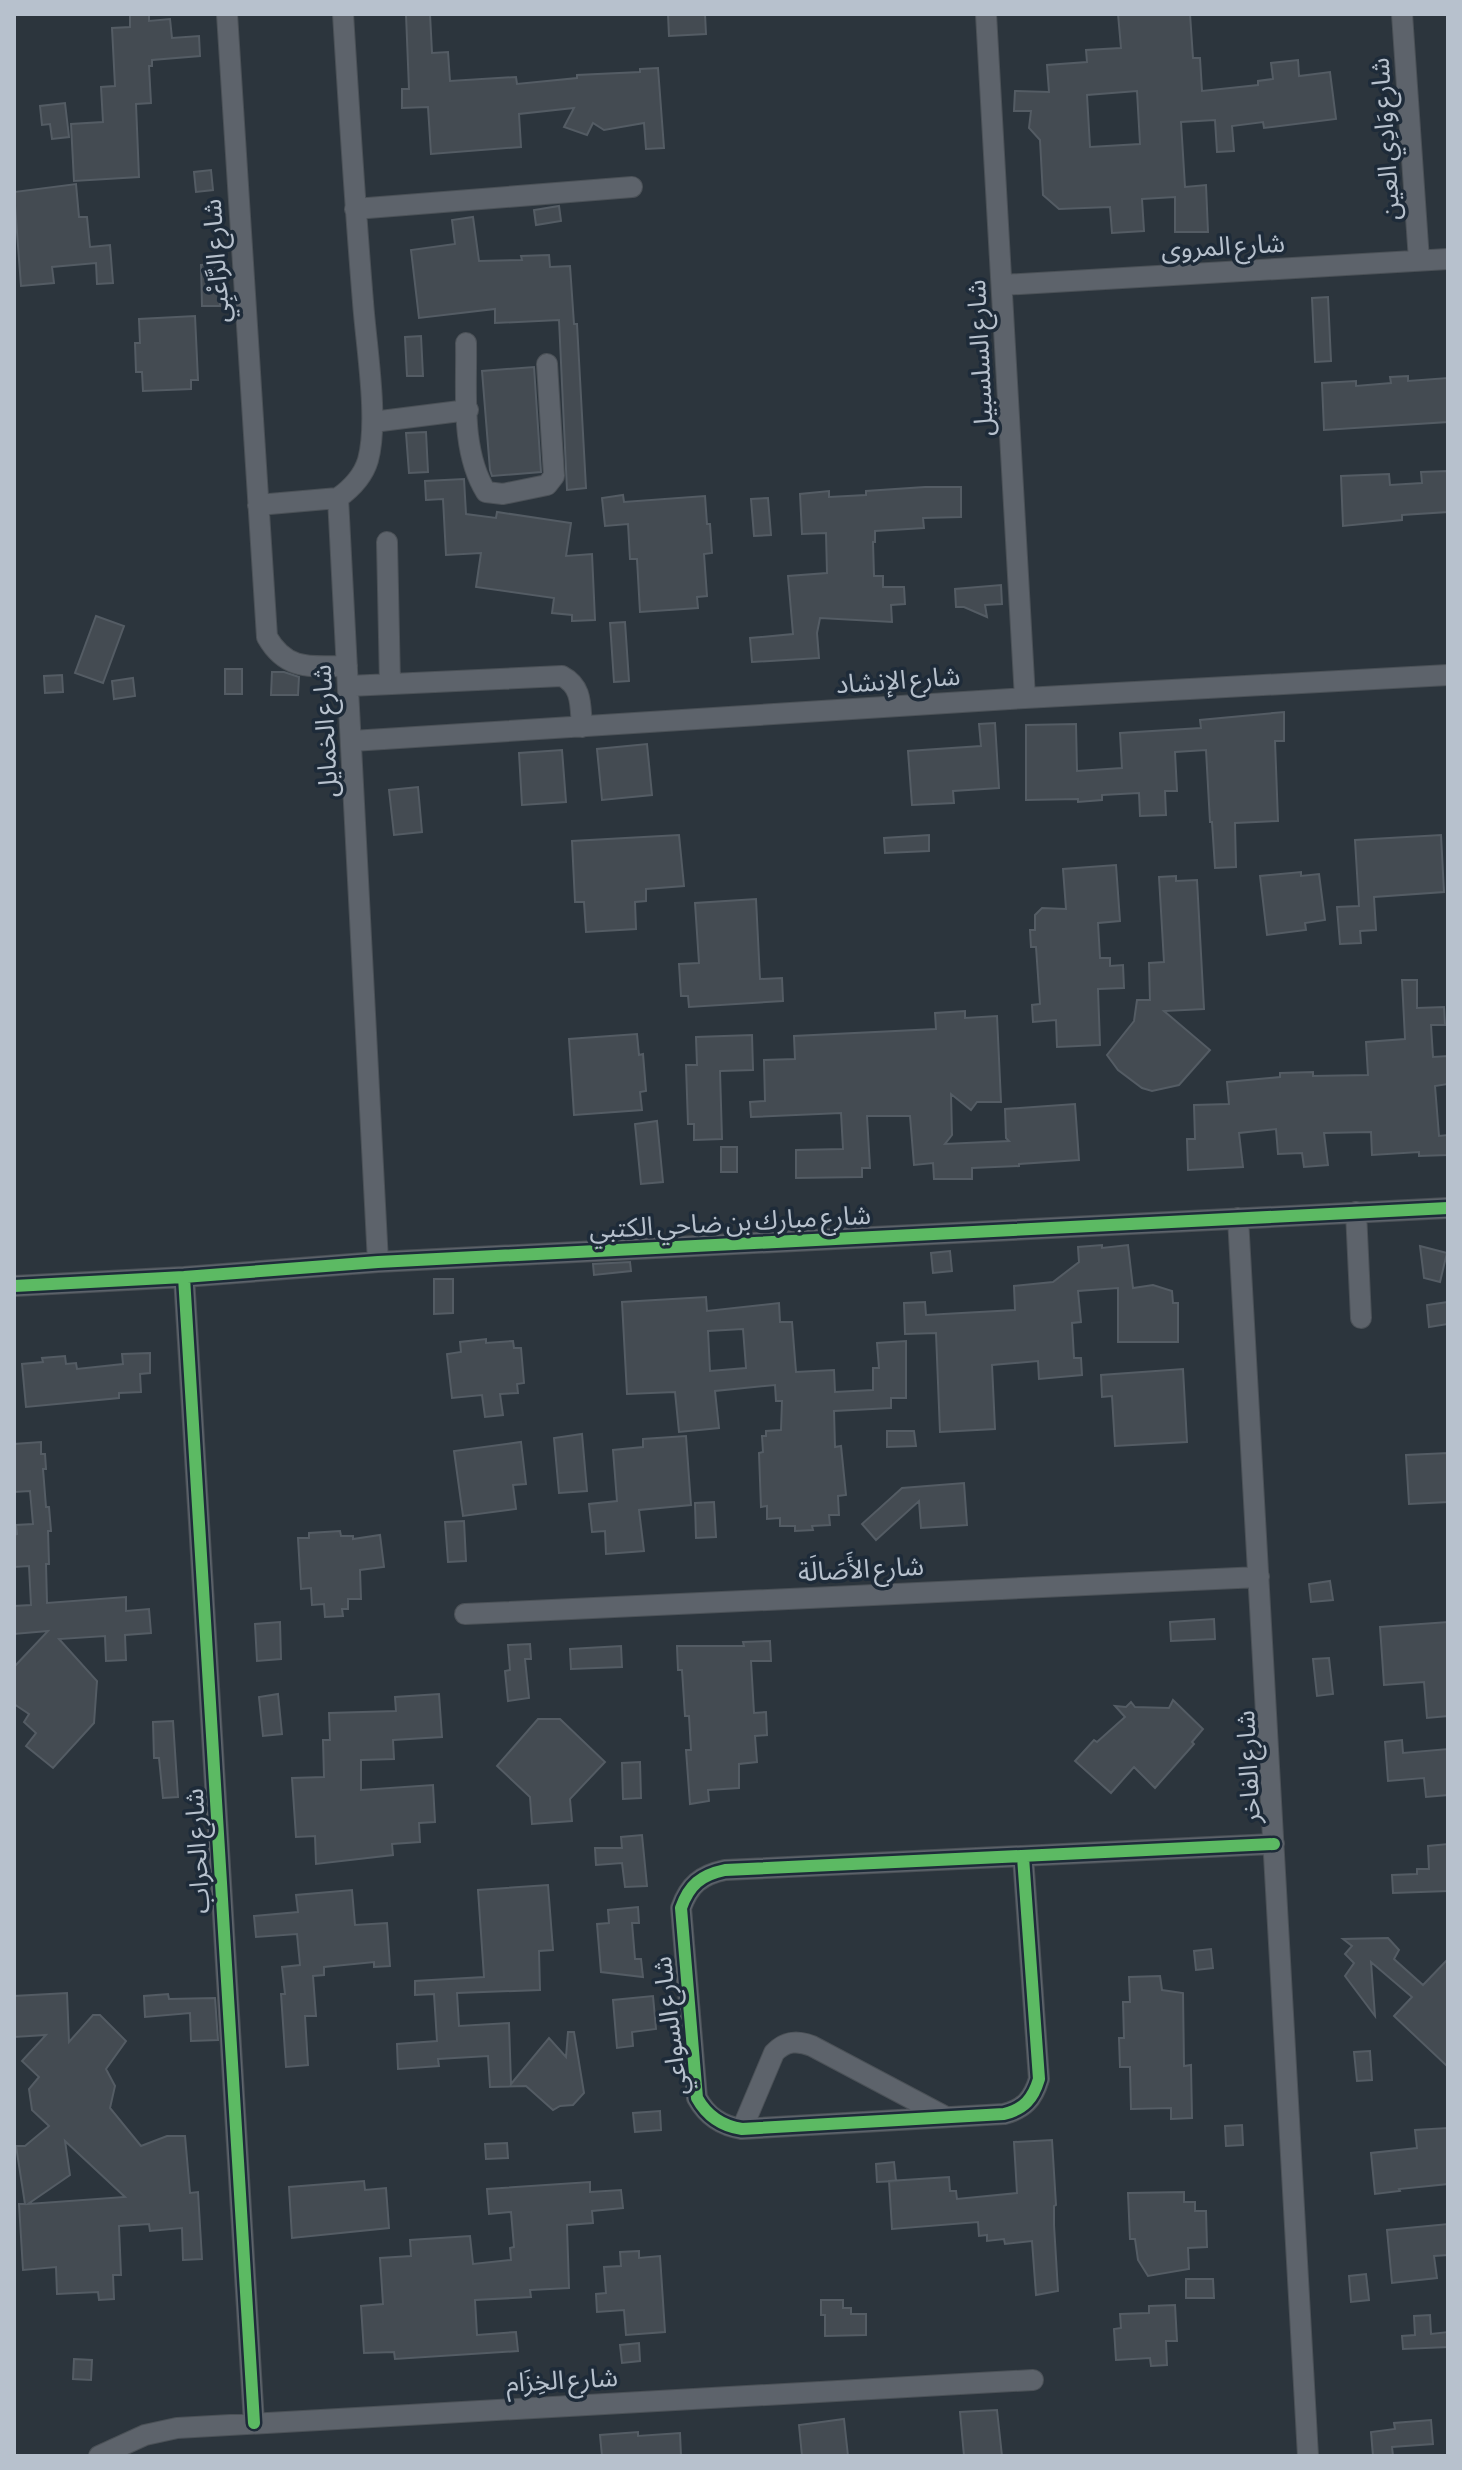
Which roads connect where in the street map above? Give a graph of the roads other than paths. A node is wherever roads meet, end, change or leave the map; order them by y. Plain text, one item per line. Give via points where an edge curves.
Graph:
1 (227, 14) edge
2 (343, 14) edge
3 (986, 14) edge
4 (1402, 14) edge
5 (632, 187) dead end
6 (355, 209) junction
7 (1448, 259) edge
8 (1419, 260) junction
9 (1002, 285) junction
10 (466, 343) dead end
11 (547, 364) dead end
12 (468, 410) junction
13 (373, 422) junction
14 (338, 498) junction
15 (258, 505) junction
16 (387, 542) dead end
17 (1448, 675) edge
18 (348, 676) junction
19 (390, 684) junction
20 (1025, 698) junction
21 (582, 727) junction
22 (352, 741) junction
23 (1448, 1208) edge
24 (1356, 1212) junction
25 (1238, 1218) junction
26 (378, 1262) junction
27 (184, 1277) junction
28 (14, 1286) edge
29 (1361, 1318) dead end
30 (1259, 1577) junction
31 (465, 1614) dead end
32 (1274, 1844) junction
33 (1023, 1857) junction
34 (949, 2118) junction
35 (742, 2129) junction
36 (1033, 2380) dead end
37 (254, 2423) junction
38 (99, 2456) edge
39 (1308, 2456) edge

1 - 15 street, شارع الرَّاعْبِي
2 - 6 street
3 - 9 street, شارع السلسبيل
4 - 8 street, شارع وَادِي العين
5 - 6 street
6 - 13 street
7 - 8 street, شارع المروى
8 - 9 street, شارع المروى
9 - 20 street, شارع السلسبيل
10 - 12 street
11 - 12 street via 554,476 547,485 486,492 470,454
12 - 13 street
13 - 14 street via 361,475
14 - 15 street
14 - 18 street, شارع الخمايل
15 - 18 street, شارع الرَّاعْبِي via 267,637 286,660
16 - 19 street
17 - 20 street, شارع الإنشاد
18 - 19 street
18 - 22 street, شارع الخمايل
19 - 21 street via 562,676 580,695
20 - 21 street, شارع الإنشاد
21 - 22 street, شارع الإنشاد
22 - 26 street, شارع الخمايل
23 - 24 street, شارع مبارك بن ضاحي الكتبي
24 - 25 street, شارع مبارك بن ضاحي الكتبي
24 - 29 street
25 - 26 street, شارع مبارك بن ضاحي الكتبي
25 - 30 street, شارع الفاخر
26 - 27 street, شارع مبارك بن ضاحي الكتبي
27 - 28 street, شارع مبارك بن ضاحي الكتبي
27 - 37 street, شارع الحراب
30 - 31 street, شارع الأَصَالَة
30 - 32 street, شارع الفاخر
32 - 33 street, شارع السواعي
32 - 39 street, شارع الفاخر
33 - 34 street, شارع السواعي via 1039,2079 1028,2103 1017,2111
33 - 35 street, شارع السواعي via 725,1870 696,1881 681,1908 681,1924 697,2098 710,2116
34 - 35 street, شارع السواعي
34 - 35 street via 795,2042 774,2053
36 - 37 street, شارع الخِزَام
37 - 38 street, شارع الخِزَام via 177,2428 145,2435

